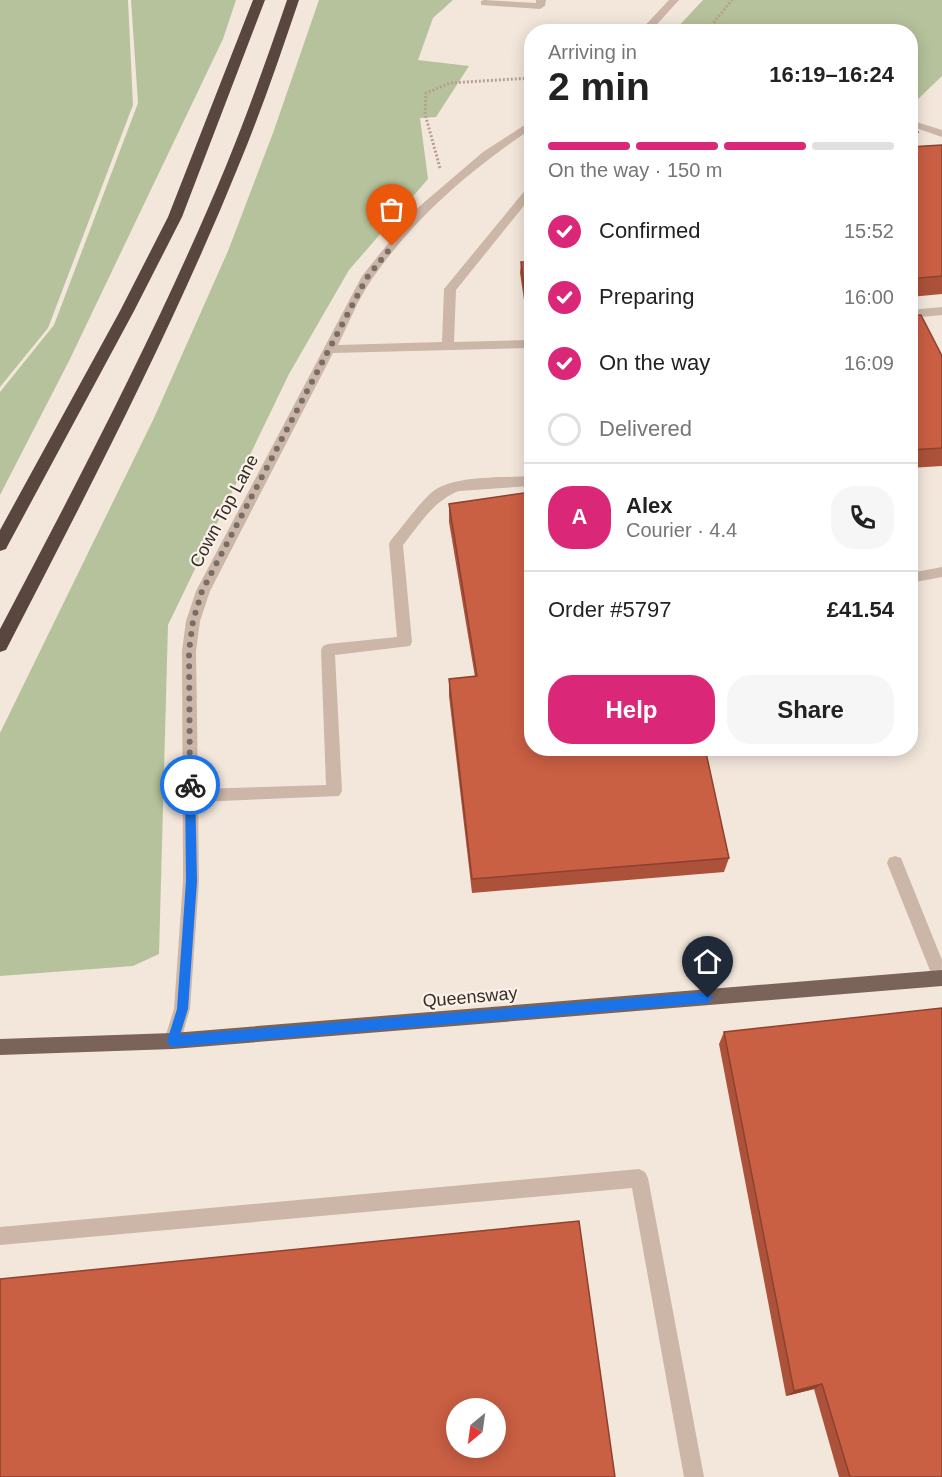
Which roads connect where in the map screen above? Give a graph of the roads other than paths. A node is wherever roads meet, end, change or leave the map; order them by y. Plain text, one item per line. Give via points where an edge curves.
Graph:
1 (259, 0) edge
2 (293, 0) edge
3 (541, 0) edge
4 (674, 0) edge
5 (484, 3) dead end
6 (652, 24) edge
7 (918, 125) edge
8 (524, 129) edge
9 (942, 134) edge
10 (524, 198) edge
11 (942, 311) edge
12 (918, 313) edge
13 (524, 344) edge
14 (448, 347) junction
15 (329, 349) junction
16 (524, 481) edge
17 (0, 545) edge
18 (942, 572) edge
19 (918, 576) edge
20 (0, 645) edge
21 (190, 796) junction
22 (896, 863) dead end
23 (941, 978) edge
24 (173, 1041) junction
25 (0, 1047) edge
26 (0, 1236) edge
27 (694, 1477) edge

1 - 17 highway via 175,217
2 - 20 highway via 247,132 187,270 102,449
3 - 5 street via 540,6
4 - 6 street
7 - 9 street
8 - 15 street, Cown Top Lane via 487,154 418,213 366,279
10 - 14 street via 450,288
11 - 12 street
13 - 14 street
14 - 15 street
15 - 21 street, Cown Top Lane via 202,591 189,651
16 - 21 street via 458,486 436,496 396,544 405,642 328,650 334,791
18 - 19 street
21 - 24 street, Cown Top Lane via 191,881 183,1009
22 - 23 street
23 - 24 main road, Queensway
24 - 25 main road, Queensway
26 - 27 street via 639,1178

